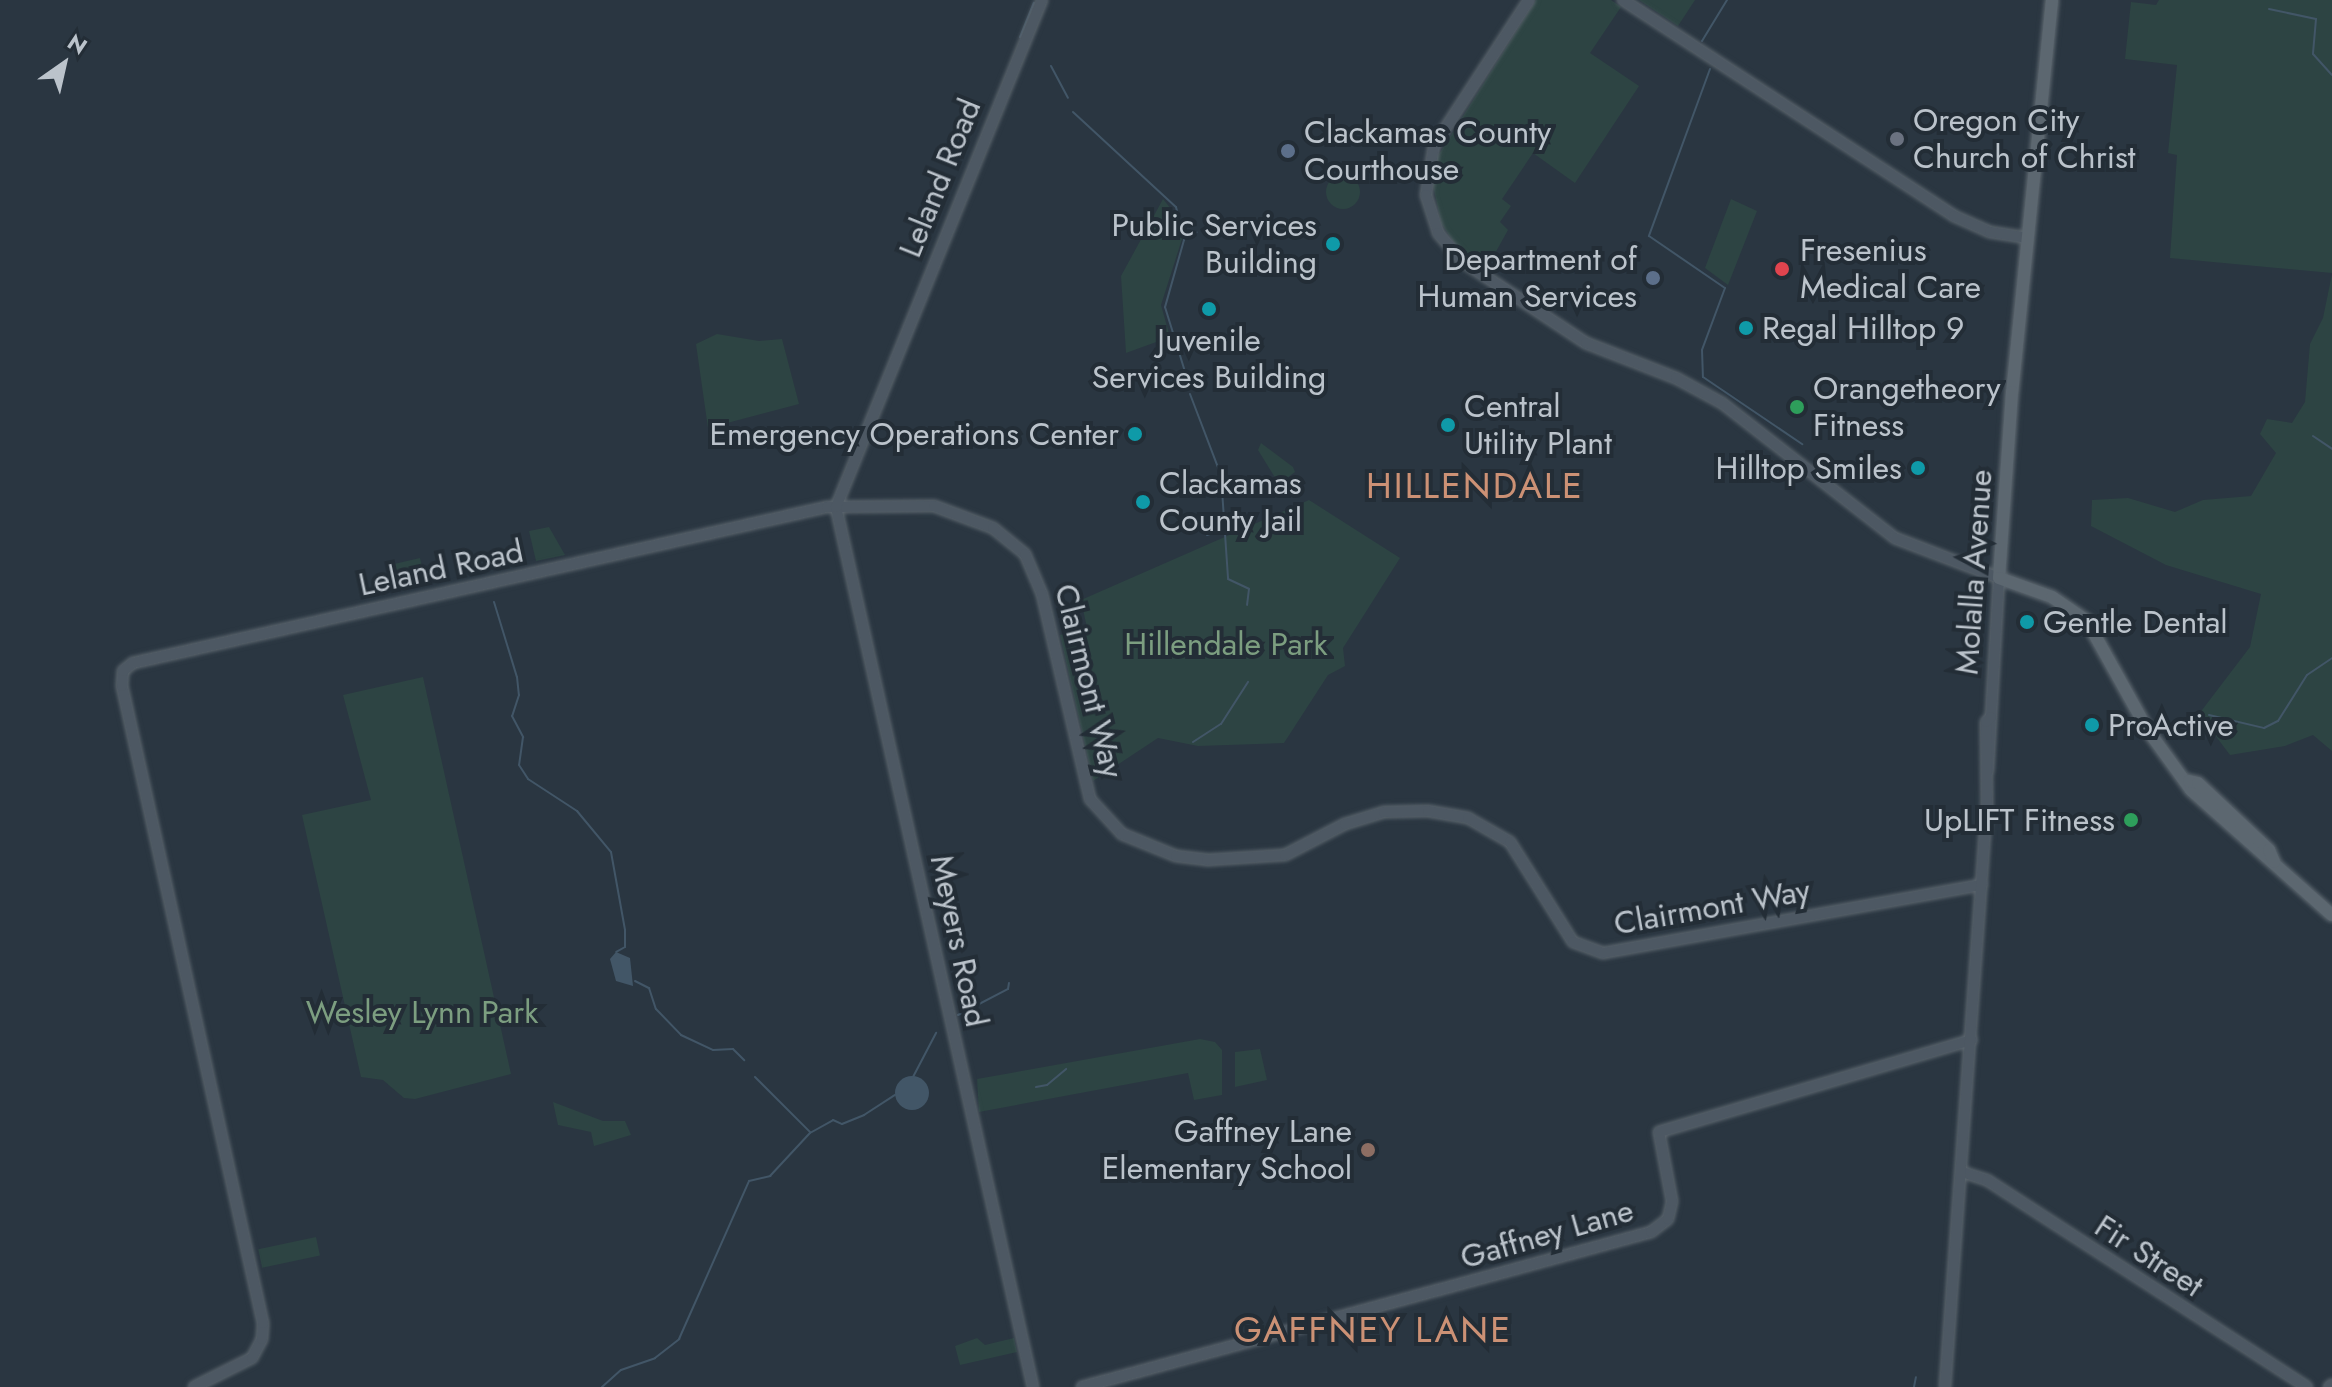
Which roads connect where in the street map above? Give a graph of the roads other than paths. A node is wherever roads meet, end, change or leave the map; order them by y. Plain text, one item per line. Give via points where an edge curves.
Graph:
1 (1042, 0) edge
2 (1529, 0) edge
3 (1623, 0) edge
4 (2052, 0) edge
5 (2027, 238) junction
6 (836, 507) junction
7 (1999, 578) junction
8 (2189, 781) junction
9 (2214, 812) junction
10 (2255, 837) junction
11 (2274, 862) junction
12 (1982, 885) junction
13 (2332, 915) edge
14 (1972, 1040) junction
15 (1962, 1172) junction
16 (194, 1387) edge
17 (1033, 1387) edge
18 (1082, 1387) edge
19 (1945, 1387) edge
20 (2307, 1387) edge

1 - 6 street, Leland Road
2 - 7 street via 1443,126 1431,155 1428,205 1448,248 1586,343 1676,378 1722,403 1895,538
3 - 5 street via 1959,219 1990,232
4 - 5 main road, Molalla Avenue
5 - 7 main road, Molalla Avenue
6 - 12 street, Clairmont Way via 945,508 993,528 1017,546 1038,581 1090,799 1122,834 1176,856 1207,860 1285,855 1345,824 1384,812 1428,811 1468,818 1510,842 1573,942 1603,953
6 - 16 street, Leland Road via 151,659 124,670 122,686 263,1323 258,1349 240,1367
6 - 17 street, Meyers Road
7 - 8 main road via 2052,597 2087,621 2147,729
7 - 12 street, Molalla Avenue via 1991,717 1986,722
8 - 9 main road
8 - 10 main road via 2198,783
9 - 10 main road
9 - 11 main road
10 - 11 main road
11 - 13 main road
12 - 14 street, Molalla Avenue
14 - 15 street, Molalla Avenue
14 - 18 street, Gaffney Lane via 1659,1132 1672,1201 1668,1219 1656,1229
15 - 19 street, Molalla Avenue
15 - 20 street, Fir Street via 1987,1180

